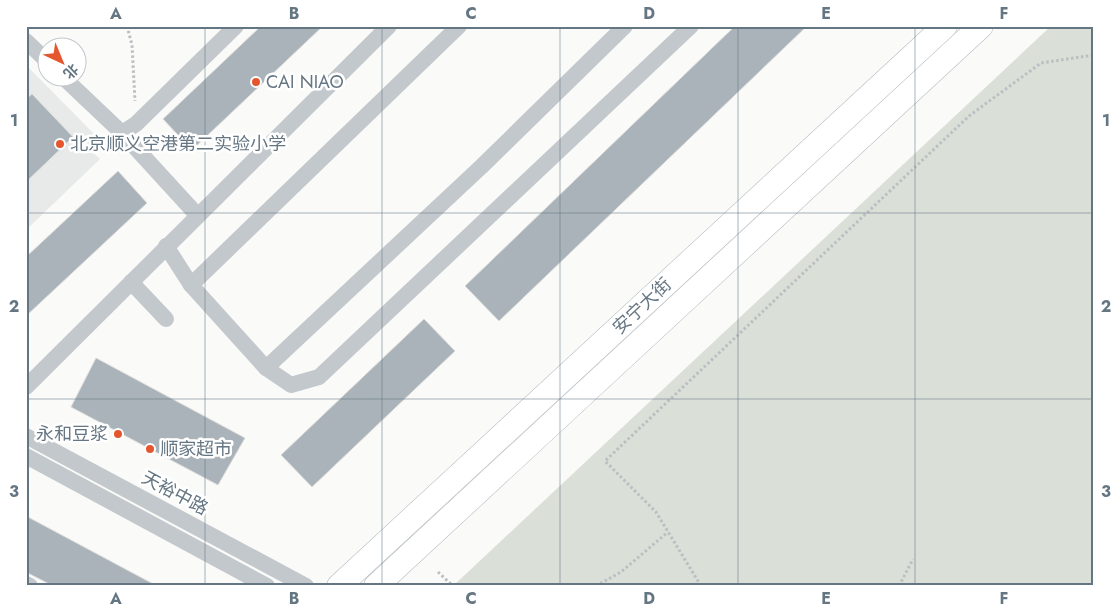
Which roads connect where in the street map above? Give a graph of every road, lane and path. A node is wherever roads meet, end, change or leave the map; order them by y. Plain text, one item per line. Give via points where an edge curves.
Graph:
1 (127, 26) edge
2 (236, 26) edge
3 (388, 26) edge
4 (460, 26) edge
5 (625, 26) edge
6 (691, 26) edge
7 (945, 26) edge
8 (981, 26) edge
9 (26, 41) edge
10 (38, 52) edge
11 (1094, 54) edge
12 (75, 88) edge
13 (136, 124) junction
14 (122, 133) junction
15 (198, 216) junction
16 (166, 246) junction
17 (132, 282) junction
18 (191, 285) junction
19 (166, 319) dead end
20 (266, 368) junction
21 (26, 387) edge
22 (26, 436) edge
23 (26, 456) edge
24 (668, 531) dead end
25 (913, 559) dead end
26 (438, 572) dead end
27 (26, 584) edge
28 (30, 586) edge
29 (267, 586) edge
30 (306, 586) edge
31 (339, 586) edge
32 (376, 586) edge
33 (454, 586) edge
34 (596, 586) edge
35 (701, 586) edge
36 (899, 586) edge

1 - 13 path via 132,45
2 - 13 street
3 - 15 street
4 - 18 street
5 - 20 street via 482,166
6 - 20 street via 320,378 291,385
7 - 31 main road, 安宁大街
8 - 32 main road, 安宁大街
9 - 10 street
11 - 35 path via 1041,63 970,116 605,461 656,512
12 - 14 street
13 - 14 street
14 - 15 street
15 - 16 street
16 - 17 street
16 - 18 street
17 - 19 street
17 - 21 street
18 - 20 street
22 - 30 street, 天裕中路
23 - 29 street
24 - 34 path via 621,572
25 - 36 path
26 - 33 path
27 - 28 street

